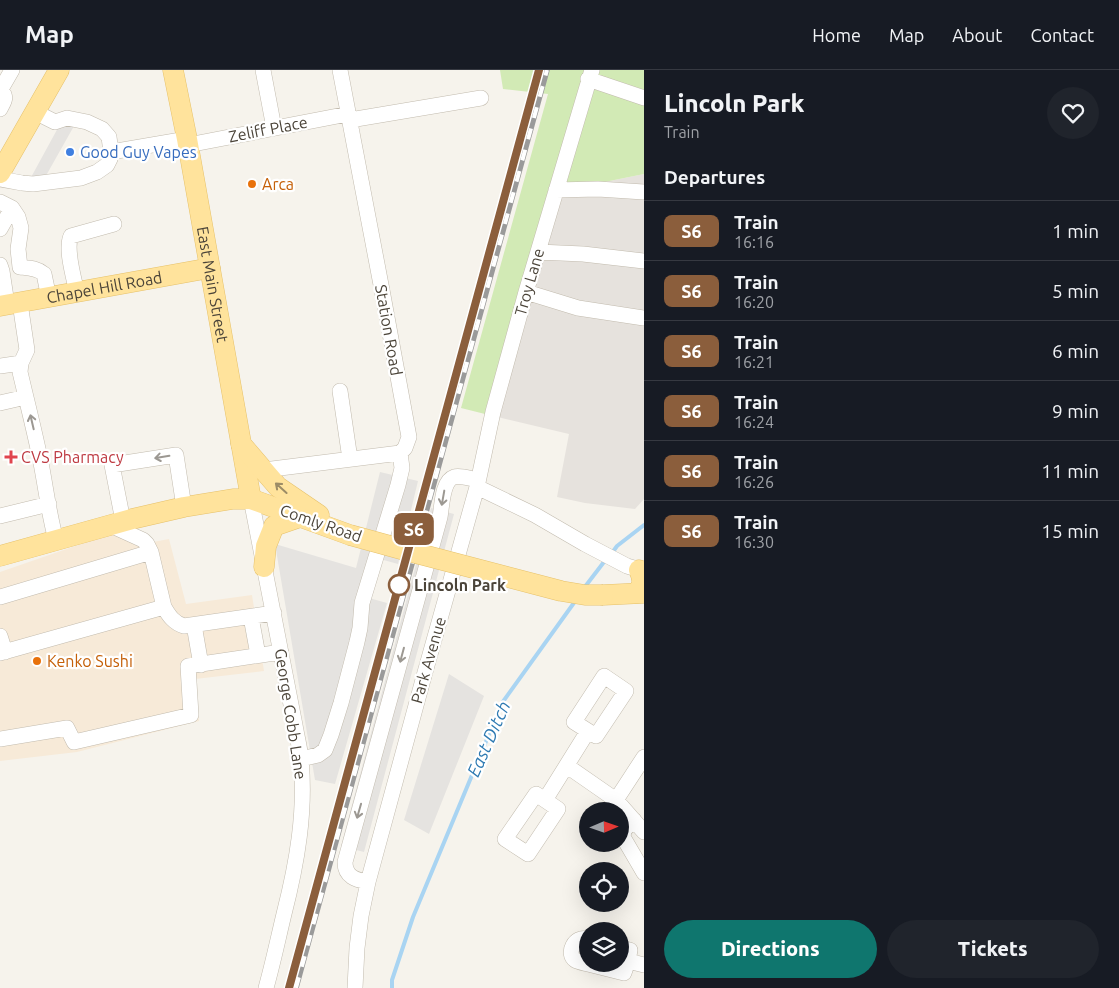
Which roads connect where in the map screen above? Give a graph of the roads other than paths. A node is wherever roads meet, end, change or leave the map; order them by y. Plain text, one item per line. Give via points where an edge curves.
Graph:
1 (12, 70) edge
2 (59, 70) edge
3 (173, 70) edge
4 (263, 70) edge
5 (340, 70) edge
6 (590, 74) edge
7 (1, 89) edge
8 (481, 98) dead end
9 (644, 98) edge
10 (0, 109) edge
11 (35, 112) junction
12 (349, 117) junction
13 (274, 128) junction
14 (188, 142) junction
15 (112, 152) junction
16 (0, 173) edge
17 (0, 179) edge
18 (556, 190) junction
19 (644, 192) edge
20 (6, 205) edge
21 (114, 224) dead end
22 (0, 229) edge
23 (538, 252) junction
24 (644, 261) edge
25 (20, 267) junction
26 (1, 268) edge
27 (210, 268) junction
28 (526, 292) junction
29 (77, 293) junction
30 (49, 298) junction
31 (9, 304) edge
32 (644, 318) edge
33 (21, 363) junction
34 (0, 366) edge
35 (340, 391) dead end
36 (26, 397) junction
37 (0, 403) edge
38 (241, 443) junction
39 (400, 453) junction
40 (350, 459) junction
41 (264, 470) junction
42 (478, 484) junction
43 (251, 499) junction
44 (49, 504) junction
45 (184, 508) junction
46 (0, 516) edge
47 (300, 517) junction
48 (116, 523) junction
49 (350, 535) junction
50 (56, 540) junction
51 (151, 552) junction
52 (0, 556) edge
53 (264, 567) junction
54 (642, 570) edge
55 (640, 593) edge
56 (0, 597) edge
57 (164, 606) junction
58 (274, 614) junction
59 (251, 617) junction
60 (194, 625) junction
61 (0, 636) edge
62 (281, 652) junction
63 (2, 653) edge
64 (258, 655) junction
65 (201, 665) junction
66 (588, 732) dead end
67 (0, 739) edge
68 (644, 758) edge
69 (301, 759) junction
70 (567, 766) junction
71 (546, 800) dead end
72 (616, 800) junction
73 (634, 820) junction
74 (644, 832) edge
75 (644, 873) edge
76 (368, 882) junction
77 (579, 939) edge
78 (629, 957) edge
79 (579, 962) edge
80 (644, 965) edge
81 (266, 988) edge
82 (356, 988) edge

1 - 7 street
2 - 11 main road
3 - 14 main road, East Main Street
4 - 13 street
5 - 12 street, Station Road
6 - 9 street
6 - 18 street, Troy Lane
7 - 10 street via 5,95
8 - 12 street, Zeliff Place
11 - 15 street via 55,122 74,119 102,129 109,137
11 - 16 main road
12 - 13 street, Zeliff Place
12 - 39 street, Station Road via 408,437
13 - 14 street, Zeliff Place
14 - 15 street, Zeliff Place
14 - 27 main road, East Main Street
15 - 17 street via 107,165 81,178 33,184
18 - 19 street
18 - 23 street, Troy Lane
20 - 22 street
20 - 25 street via 18,217 21,228
21 - 29 street via 71,236 68,241
23 - 24 street
23 - 28 street, Troy Lane
25 - 26 street
25 - 30 street via 40,270 44,274
26 - 31 street
27 - 29 main road, Chapel Hill Road
27 - 38 main road, East Main Street
28 - 32 street via 578,308
28 - 42 street, Troy Lane via 493,412
29 - 30 main road, Chapel Hill Road
30 - 31 main road, Chapel Hill Road
31 - 33 street via 27,350
33 - 34 street
33 - 36 street
35 - 40 street
36 - 37 street
44 -> 36 street
38 - 41 main road
38 - 43 main road, East Main Street
39 - 40 street
39 - 69 street, Station Road via 402,468 398,485 362,603 358,642 331,735 326,750
40 - 41 street
49 -> 41 main road via 278,487
42 - 54 street via 615,560
42 - 76 street, Park Avenue
42 -> 76 street via 454,477 446,486 345,862 351,877
43 - 45 main road, Comly Road
43 - 47 main road, Comly Road
43 - 53 street, George Cobb Lane
44 - 46 street
44 - 50 street
45 - 48 main road, Comly Road
45 -> 48 street via 176,455 112,465
47 - 49 main road, Comly Road
47 - 53 main road via 274,526 266,546
48 - 50 main road, Comly Road
48 - 51 street via 143,540
49 - 55 main road, Comly Road, bridge via 561,591 603,595
50 - 52 main road, Comly Road
51 - 56 street
51 - 57 street
53 - 58 street, George Cobb Lane
54 - 55 main road
57 - 60 street via 180,625
57 - 63 street
58 - 59 street
58 - 62 street, George Cobb Lane
59 - 60 street
59 - 64 street
60 - 65 street
61 - 63 street
62 - 64 street
62 - 69 street, George Cobb Lane
64 - 65 street
65 - 67 street via 188,666 191,715 74,742 67,728
66 - 70 street
68 - 72 street
69 - 81 street, George Cobb Lane via 302,813 295,868
70 - 71 street
70 - 72 street
72 - 73 street
73 - 74 street
73 - 75 street via 622,837
76 - 82 street, Park Avenue via 357,948
77 - 79 street via 571,954
78 - 80 street

